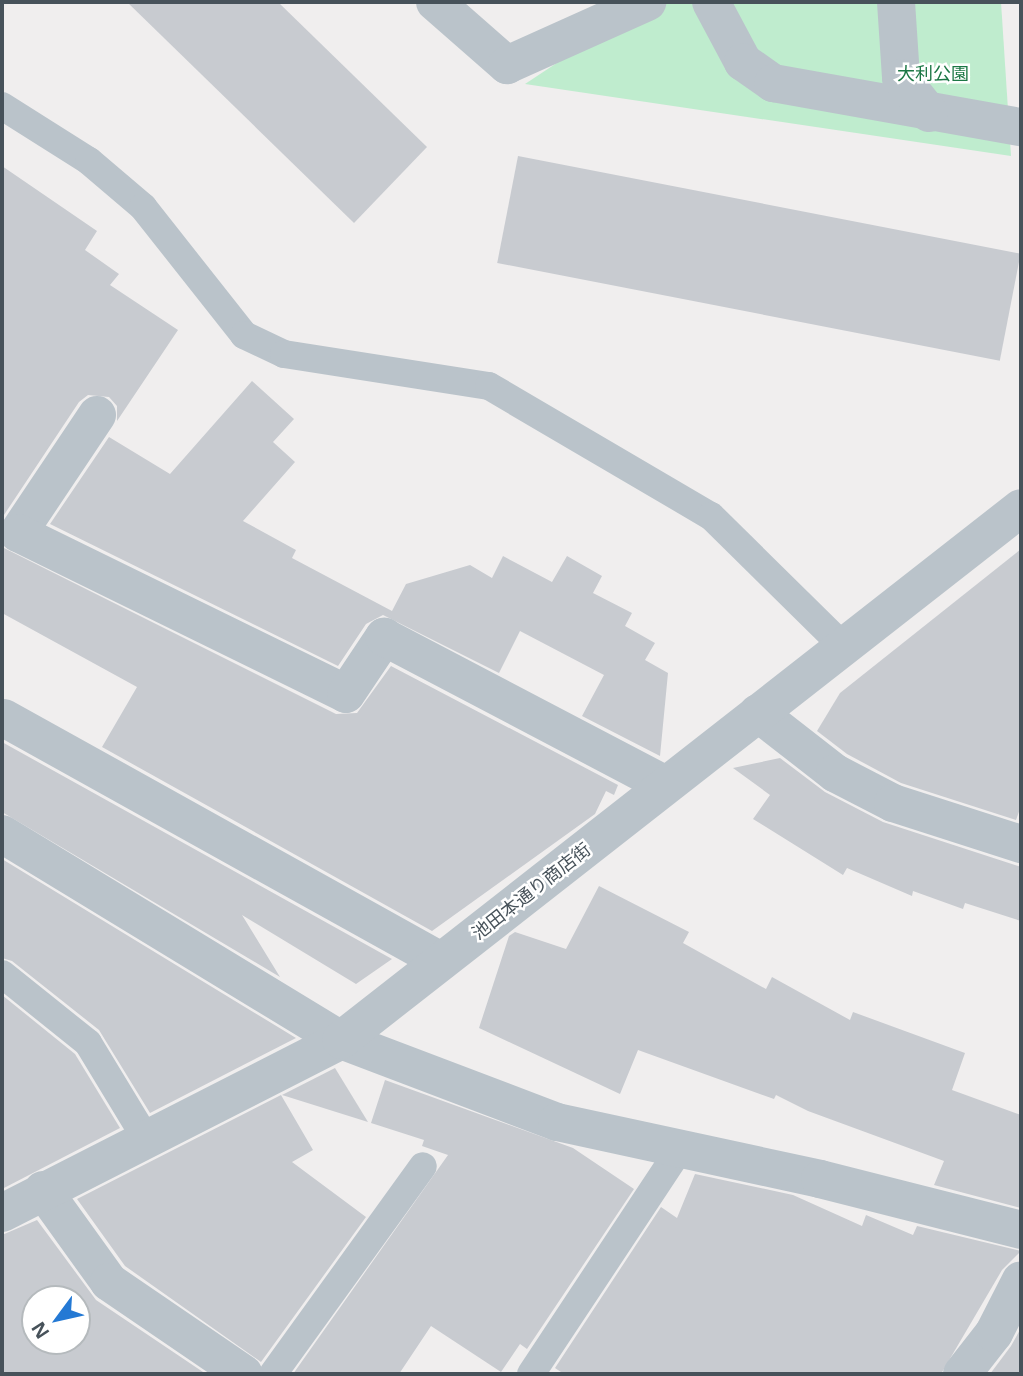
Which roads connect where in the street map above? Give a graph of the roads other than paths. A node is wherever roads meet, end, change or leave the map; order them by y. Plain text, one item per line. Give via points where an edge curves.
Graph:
1 (435, 2) edge
2 (647, 2) edge
3 (711, 2) edge
4 (896, 2) edge
5 (2, 106) edge
6 (929, 113) junction
7 (1021, 127) edge
8 (97, 415) dead end
9 (1021, 508) edge
10 (844, 647) junction
11 (758, 713) junction
12 (4, 718) dead end
13 (666, 785) junction
14 (2, 834) edge
15 (1021, 844) edge
16 (441, 961) junction
17 (2, 974) edge
18 (341, 1040) junction
19 (145, 1137) junction
20 (680, 1149) junction
21 (423, 1166) dead end
22 (43, 1190) junction
23 (2, 1213) edge
24 (1021, 1230) edge
25 (1021, 1280) edge
26 (1007, 1341) edge
27 (244, 1374) edge
28 (273, 1374) edge
29 (531, 1374) edge
30 (962, 1374) edge

1 - 2 street via 507,65
3 - 6 street via 743,62 773,83
4 - 6 street via 901,78
5 - 10 lane via 89,161 143,207 244,335 284,354 489,386 711,516
6 - 7 street
8 - 13 street via 18,533 346,694 384,637
9 - 10 street, 池田本通り商店街
10 - 11 street, 池田本通り商店街
11 - 13 street, 池田本通り商店街
11 - 15 street via 835,773 893,803
12 - 16 street
13 - 16 street, 池田本通り商店街
14 - 18 street
16 - 18 street, 池田本通り商店街
17 - 19 lane via 88,1043
18 - 19 street, 池田本通り商店街
18 - 20 street via 557,1122
19 - 22 street, 池田本通り商店街
20 - 24 street
20 - 29 lane
21 - 28 lane
22 - 23 street, 池田本通り商店街
22 - 27 street via 109,1282
25 - 26 street
26 - 30 street

